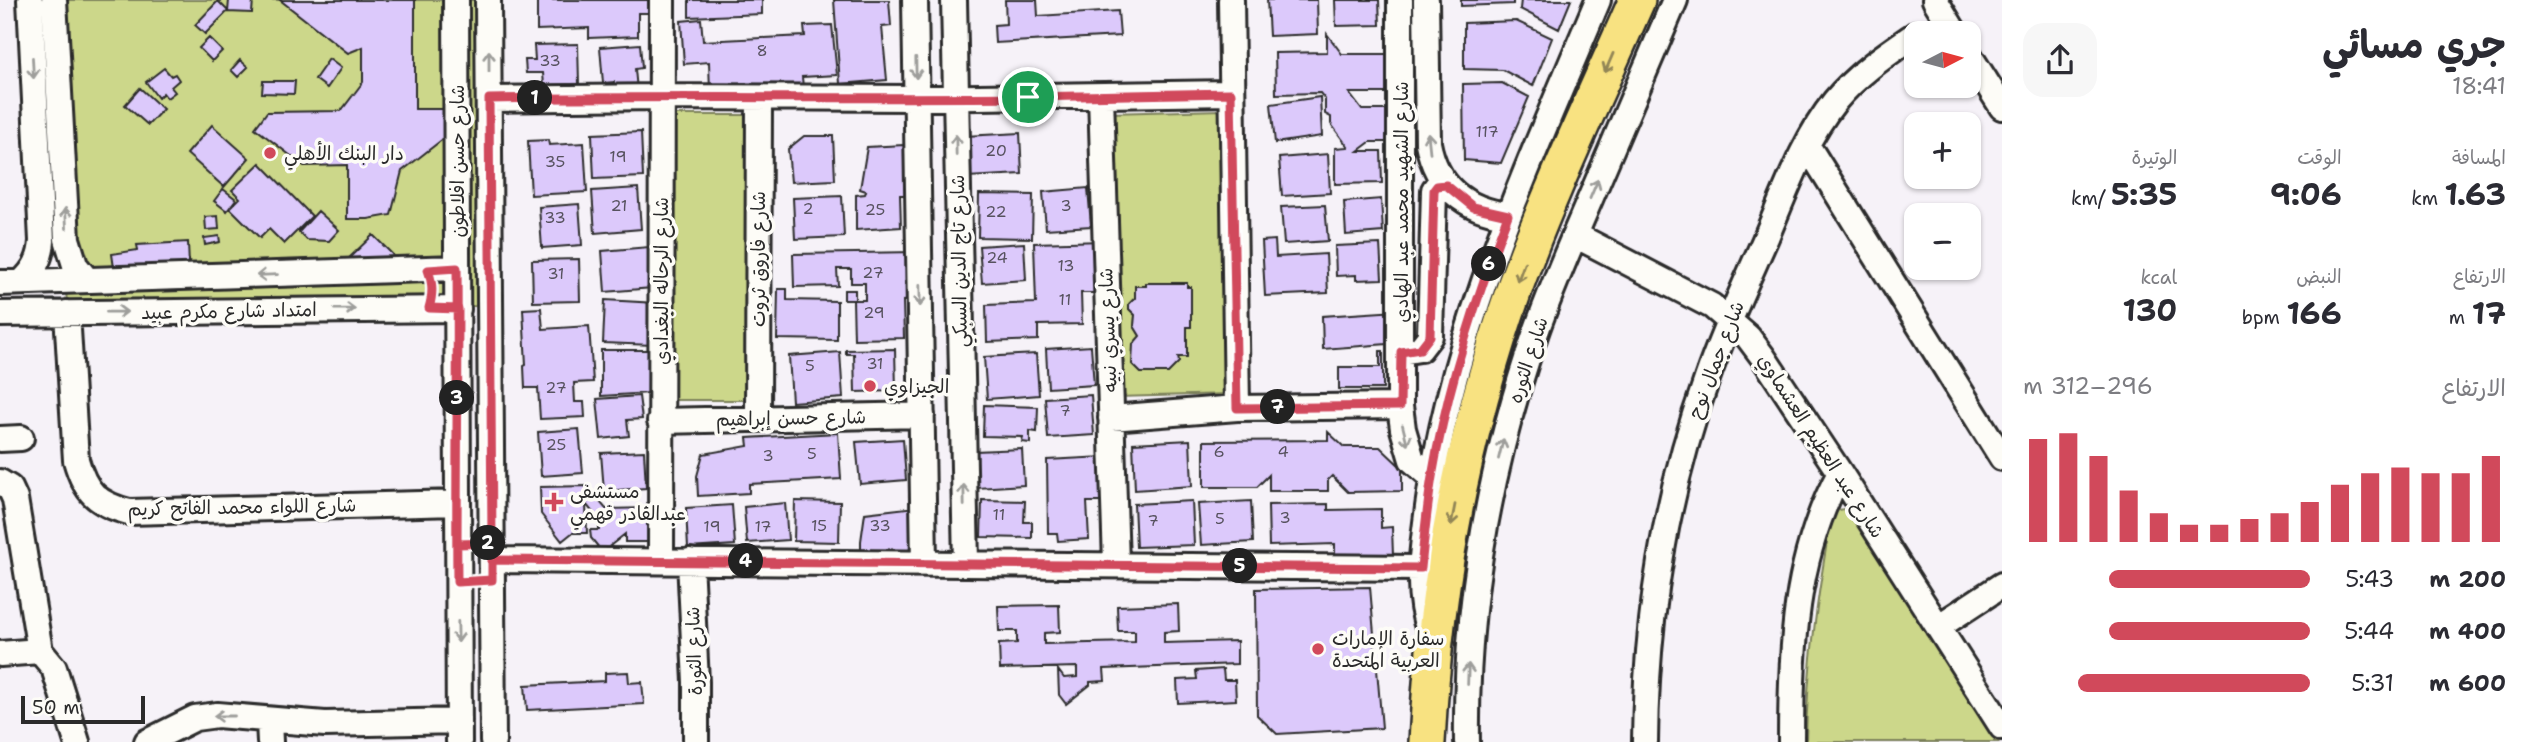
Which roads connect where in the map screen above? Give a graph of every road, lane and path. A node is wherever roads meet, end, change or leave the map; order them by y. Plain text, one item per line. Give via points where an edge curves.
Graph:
1 (30, 0) edge
2 (54, 0) edge
3 (456, 0) edge
4 (488, 0) edge
5 (662, 0) edge
6 (915, 0) edge
7 (954, 0) edge
8 (1231, 0) edge
9 (1400, 0) edge
10 (1426, 0) edge
11 (1598, 0) edge
12 (1637, 0) edge
13 (1675, 0) edge
14 (1904, 42) edge
15 (1981, 74) edge
16 (1231, 93) junction
17 (1101, 96) junction
18 (662, 97) junction
19 (955, 98) junction
20 (489, 99) junction
21 (759, 99) junction
22 (916, 99) junction
23 (2002, 107) edge
24 (1807, 145) junction
25 (1446, 185) junction
26 (1508, 215) junction
27 (1575, 235) junction
28 (457, 268) junction
29 (428, 270) junction
30 (87, 280) junction
31 (11, 283) edge
32 (429, 308) junction
33 (458, 309) junction
34 (67, 313) junction
35 (0, 314) edge
36 (1730, 319) junction
37 (1401, 352) junction
38 (1400, 406) junction
39 (1237, 408) junction
40 (922, 415) junction
41 (1111, 418) junction
42 (758, 419) junction
43 (660, 421) junction
44 (2002, 458) edge
45 (1840, 473) junction
46 (1432, 477) junction
47 (0, 482) edge
48 (457, 503) junction
49 (457, 544) junction
50 (492, 561) junction
51 (661, 561) junction
52 (690, 561) junction
53 (924, 563) junction
54 (966, 563) junction
55 (1116, 564) junction
56 (1421, 568) junction
57 (457, 582) junction
58 (2002, 585) edge
59 (1938, 626) junction
60 (1434, 643) junction
61 (40, 651) junction
62 (0, 654) edge
63 (2002, 727) edge
64 (269, 731) edge
65 (459, 734) edge
66 (493, 741) edge
67 (77, 742) edge
68 (147, 742) edge
69 (696, 742) edge
70 (1427, 742) edge
71 (1467, 742) edge
72 (1645, 742) edge
73 (1791, 742) edge

1 -> 31 street via 42,241 35,268
30 -> 2 street via 75,265 67,239
3 - 28 street, شارع حسن افلاطون
20 -> 4 street, شارع حسن افلاطون
5 - 18 street, شارع الرحاله البغدادي
6 -> 22 street, شارع تاج الدين السبكي
7 - 19 street, شارع تاج الدين السبكي
8 - 16 street
9 - 37 street, شارع الشهيد محمد عبد الهادي
25 -> 10 street, شارع الشهيد محمد عبد الهادي via 1434,166 1428,143
11 - 26 street, شارع الثوره
12 -> 60 highway, شارع الثوره via 1538,229 1493,356 1457,498
27 -> 13 street, شارع الثوره
14 - 24 street, شارع جمال نوح via 1851,83 1826,112
15 - 23 street
16 - 17 street
16 - 39 street
17 - 19 street
17 - 41 street, شارع يسري نبيه
18 - 20 street
18 - 21 street
18 - 43 street, شارع الرحاله البغدادي
19 - 22 street
54 -> 19 street, شارع تاج الدين السبكي
20 - 50 street, شارع حسن افلاطون
21 - 22 street
21 - 42 street, شارع فاروق ثروت
22 -> 40 street, شارع تاج الدين السبكي
24 - 36 street, شارع جمال نوح
24 - 44 street
25 - 26 street, شارع الشهيد محمد عبد الهادي via 1473,207
25 - 37 street via 1434,190 1430,336 1420,349
26 - 46 street, شارع الثوره via 1464,342
27 - 36 street, شارع عبد العظيم العشماوي
71 -> 27 street, شارع الثوره via 1470,632 1490,496 1526,363
28 - 29 street, امتداد شارع مكرم عبيد
28 - 33 street, شارع حسن افلاطون
29 -> 30 street, امتداد شارع مكرم عبيد
29 - 32 street via 433,295
30 - 31 street, امتداد شارع مكرم عبيد
32 - 33 street, امتداد شارع مكرم عبيد
34 -> 32 street, امتداد شارع مكرم عبيد
33 - 48 street, شارع حسن افلاطون
34 - 35 street, امتداد شارع مكرم عبيد
34 - 48 street, شارع اللواء محمد الفاتح كريم via 76,460 93,496 110,507 129,512
36 - 45 street, شارع عبد العظيم العشماوي via 1763,357
36 - 72 street, شارع جمال نوح via 1693,419 1665,531 1651,625
37 - 38 street, شارع الشهيد محمد عبد الهادي
38 - 39 street
38 -> 46 street, شارع الشهيد محمد عبد الهادي via 1412,460
39 - 41 street
40 - 42 street, شارع حسن إبراهيم
40 - 53 street, شارع تاج الدين السبكي
41 - 55 street, شارع يسري نبيه
42 - 43 street, شارع حسن إبراهيم
43 - 51 street, شارع الرحاله البغدادي
45 - 59 street, شارع عبد العظيم العشماوي
45 - 73 street via 1819,516 1802,576
46 - 56 street, شارع الثوره
47 - 61 street via 10,488 15,499
48 - 49 street, شارع حسن افلاطون
49 - 50 street
49 - 57 street, شارع حسن افلاطون
50 - 51 street
50 - 57 street
50 - 66 street, شارع حسن افلاطون
51 - 52 street
52 - 53 street
52 - 69 street, شارع الثورة
53 - 54 street
54 - 55 street
55 - 56 street
56 - 60 street, شارع الثوره via 1424,614
57 -> 65 street, شارع حسن افلاطون
58 - 59 street
59 - 63 street, شارع عبد العظيم العشماوي
60 - 70 highway, شارع الثوره
61 - 62 street
61 - 67 street via 54,668
64 - 65 street via 325,723
64 -> 68 street via 236,715 217,715 195,718
65 - 66 street

